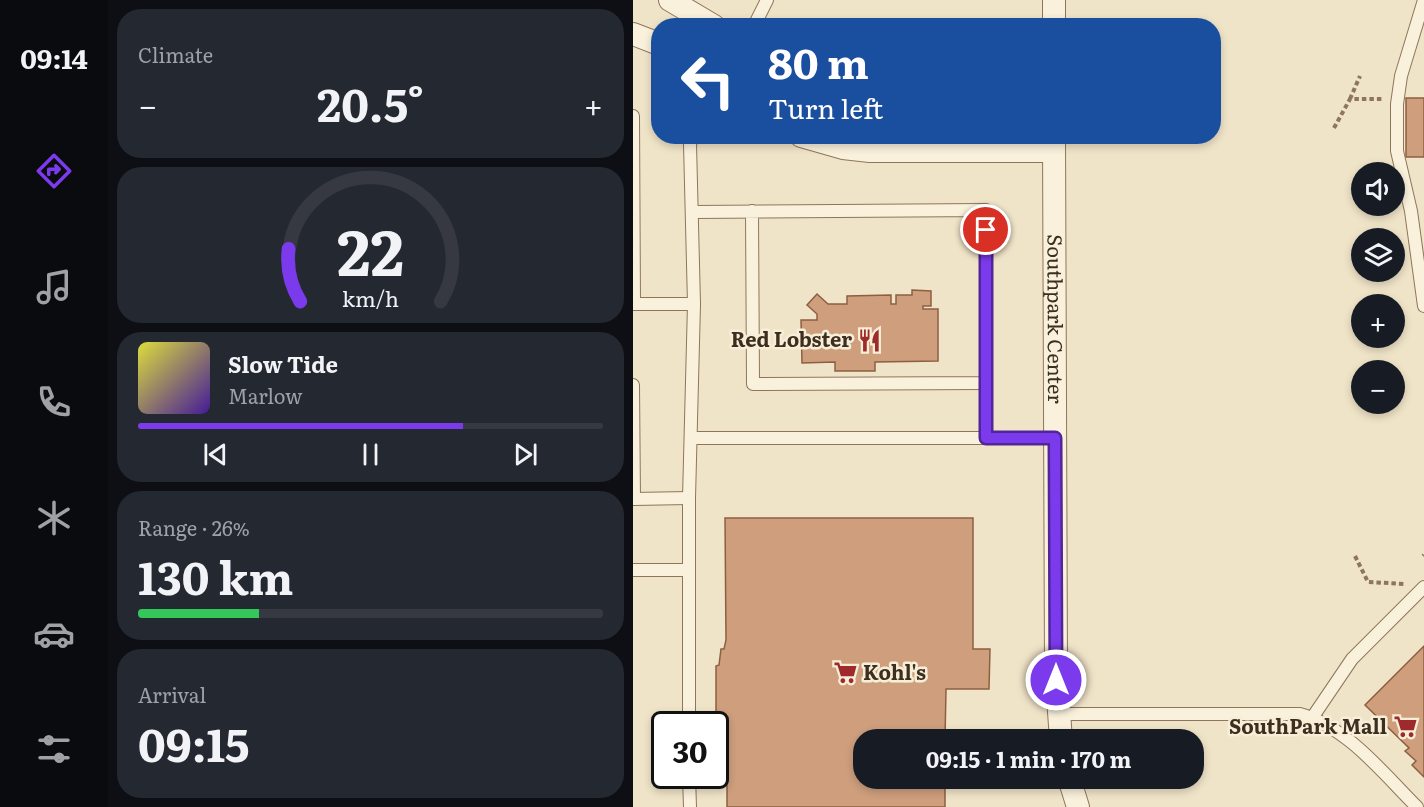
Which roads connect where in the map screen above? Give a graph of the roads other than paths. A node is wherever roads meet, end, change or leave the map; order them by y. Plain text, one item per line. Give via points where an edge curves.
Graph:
1 (670, 0) edge
2 (767, 0) edge
3 (1424, 0) edge
4 (700, 18) edge
5 (758, 18) edge
6 (633, 34) edge
7 (651, 41) edge
8 (633, 116) edge
9 (690, 144) edge
10 (829, 144) edge
11 (1054, 144) edge
12 (752, 211) junction
13 (693, 212) junction
14 (633, 304) edge
15 (694, 304) junction
16 (1424, 306) edge
17 (986, 383) junction
18 (633, 385) edge
19 (633, 394) edge
20 (692, 438) junction
21 (986, 438) junction
22 (1055, 438) junction
23 (689, 498) junction
24 (634, 499) edge
25 (633, 570) edge
26 (689, 570) junction
27 (1424, 587) edge
28 (689, 711) edge
29 (1058, 714) junction
30 (1312, 718) junction
31 (1060, 729) edge
32 (690, 789) edge
33 (1072, 789) edge
34 (690, 807) edge
35 (1078, 807) edge
36 (1417, 807) edge

1 - 4 street
2 - 5 lane
3 - 16 lane via 1401,76 1397,104 1397,151 1411,211
6 - 7 street
8 - 14 lane
9 - 13 lane
10 - 11 street, Southpark Center via 870,151
11 - 22 street, Southpark Center
12 - 13 lane
12 - 17 lane via 753,384
12 - 17 lane via 986,210
13 - 15 lane
14 - 15 lane
15 - 20 lane
17 - 21 lane
18 - 19 lane
19 - 24 lane
20 - 21 lane
20 - 23 lane
21 - 22 lane
22 - 29 street, Southpark Center
23 - 24 lane
23 - 26 lane
25 - 26 lane
26 - 28 lane
27 - 30 lane via 1352,659
29 - 30 lane via 1290,713
29 - 31 street, Southpark Center
30 - 36 lane via 1342,734
32 - 34 lane
33 - 35 street

